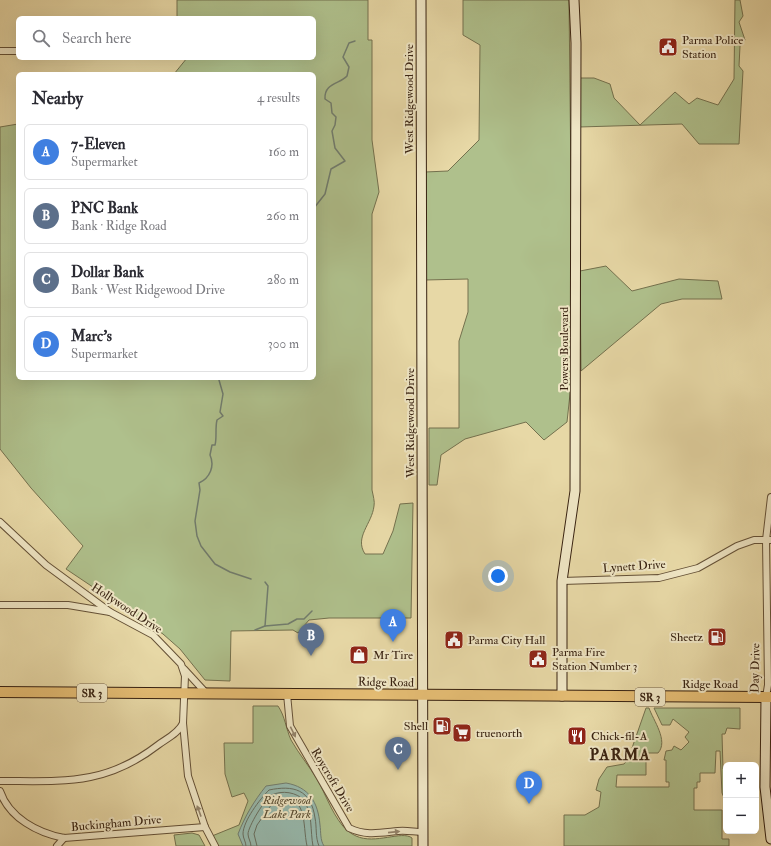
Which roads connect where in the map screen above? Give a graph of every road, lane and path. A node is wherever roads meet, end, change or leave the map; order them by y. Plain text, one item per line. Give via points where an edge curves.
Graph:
1 (421, 0) edge
2 (574, 0) edge
3 (0, 50) edge
4 (16, 51) edge
5 (771, 497) edge
6 (0, 522) edge
7 (768, 540) edge
8 (562, 581) junction
9 (83, 593) junction
10 (0, 605) edge
11 (77, 606) junction
12 (110, 612) junction
13 (184, 669) junction
14 (0, 692) edge
15 (185, 694) junction
16 (208, 694) junction
17 (287, 694) junction
18 (422, 696) junction
19 (562, 696) junction
20 (769, 697) edge
21 (183, 723) junction
22 (0, 781) edge
23 (0, 791) edge
24 (1, 801) edge
25 (205, 827) junction
26 (423, 832) junction
27 (64, 838) junction
28 (771, 839) edge
29 (57, 846) edge
30 (216, 846) edge
31 (423, 846) edge

1 - 18 main road, West Ridgewood Drive
2 - 8 main road, Powers Boulevard via 575,491
3 - 4 street
5 - 7 street, Day Drive
6 - 9 street, Hollywood Drive via 31,553
7 - 8 street, Lynett Drive via 754,540 737,546 698,568 660,577
7 - 20 street, Day Drive
8 - 19 main road, Powers Boulevard
9 - 11 street
9 - 12 street, Hollywood Drive
10 - 11 street
11 - 12 street
12 - 13 street, Hollywood Drive via 152,635 173,654
13 - 15 street
13 - 16 street, Hollywood Drive
14 - 15 main road, Ridge Road / SR 3
15 - 16 main road, Ridge Road / SR 3
15 - 21 street
16 - 17 main road, Ridge Road / SR 3
17 - 18 main road, Ridge Road / SR 3
17 -> 26 street, Roycroft Drive via 290,726 348,828 372,835 399,831
18 - 19 main road, Ridge Road / SR 3
18 - 26 main road, West Ridgewood Drive
19 - 20 main road, Ridge Road / SR 3
20 - 28 main road, Day Drive via 765,787
21 - 22 street via 179,730 150,752 130,765 112,772 70,781
25 -> 21 street via 188,776
23 - 24 street, Buckingham Drive
24 - 27 street, Buckingham Drive via 30,826 48,835
25 - 27 street, Buckingham Drive
25 - 30 street
26 - 31 main road, West Ridgewood Drive
27 - 29 street

